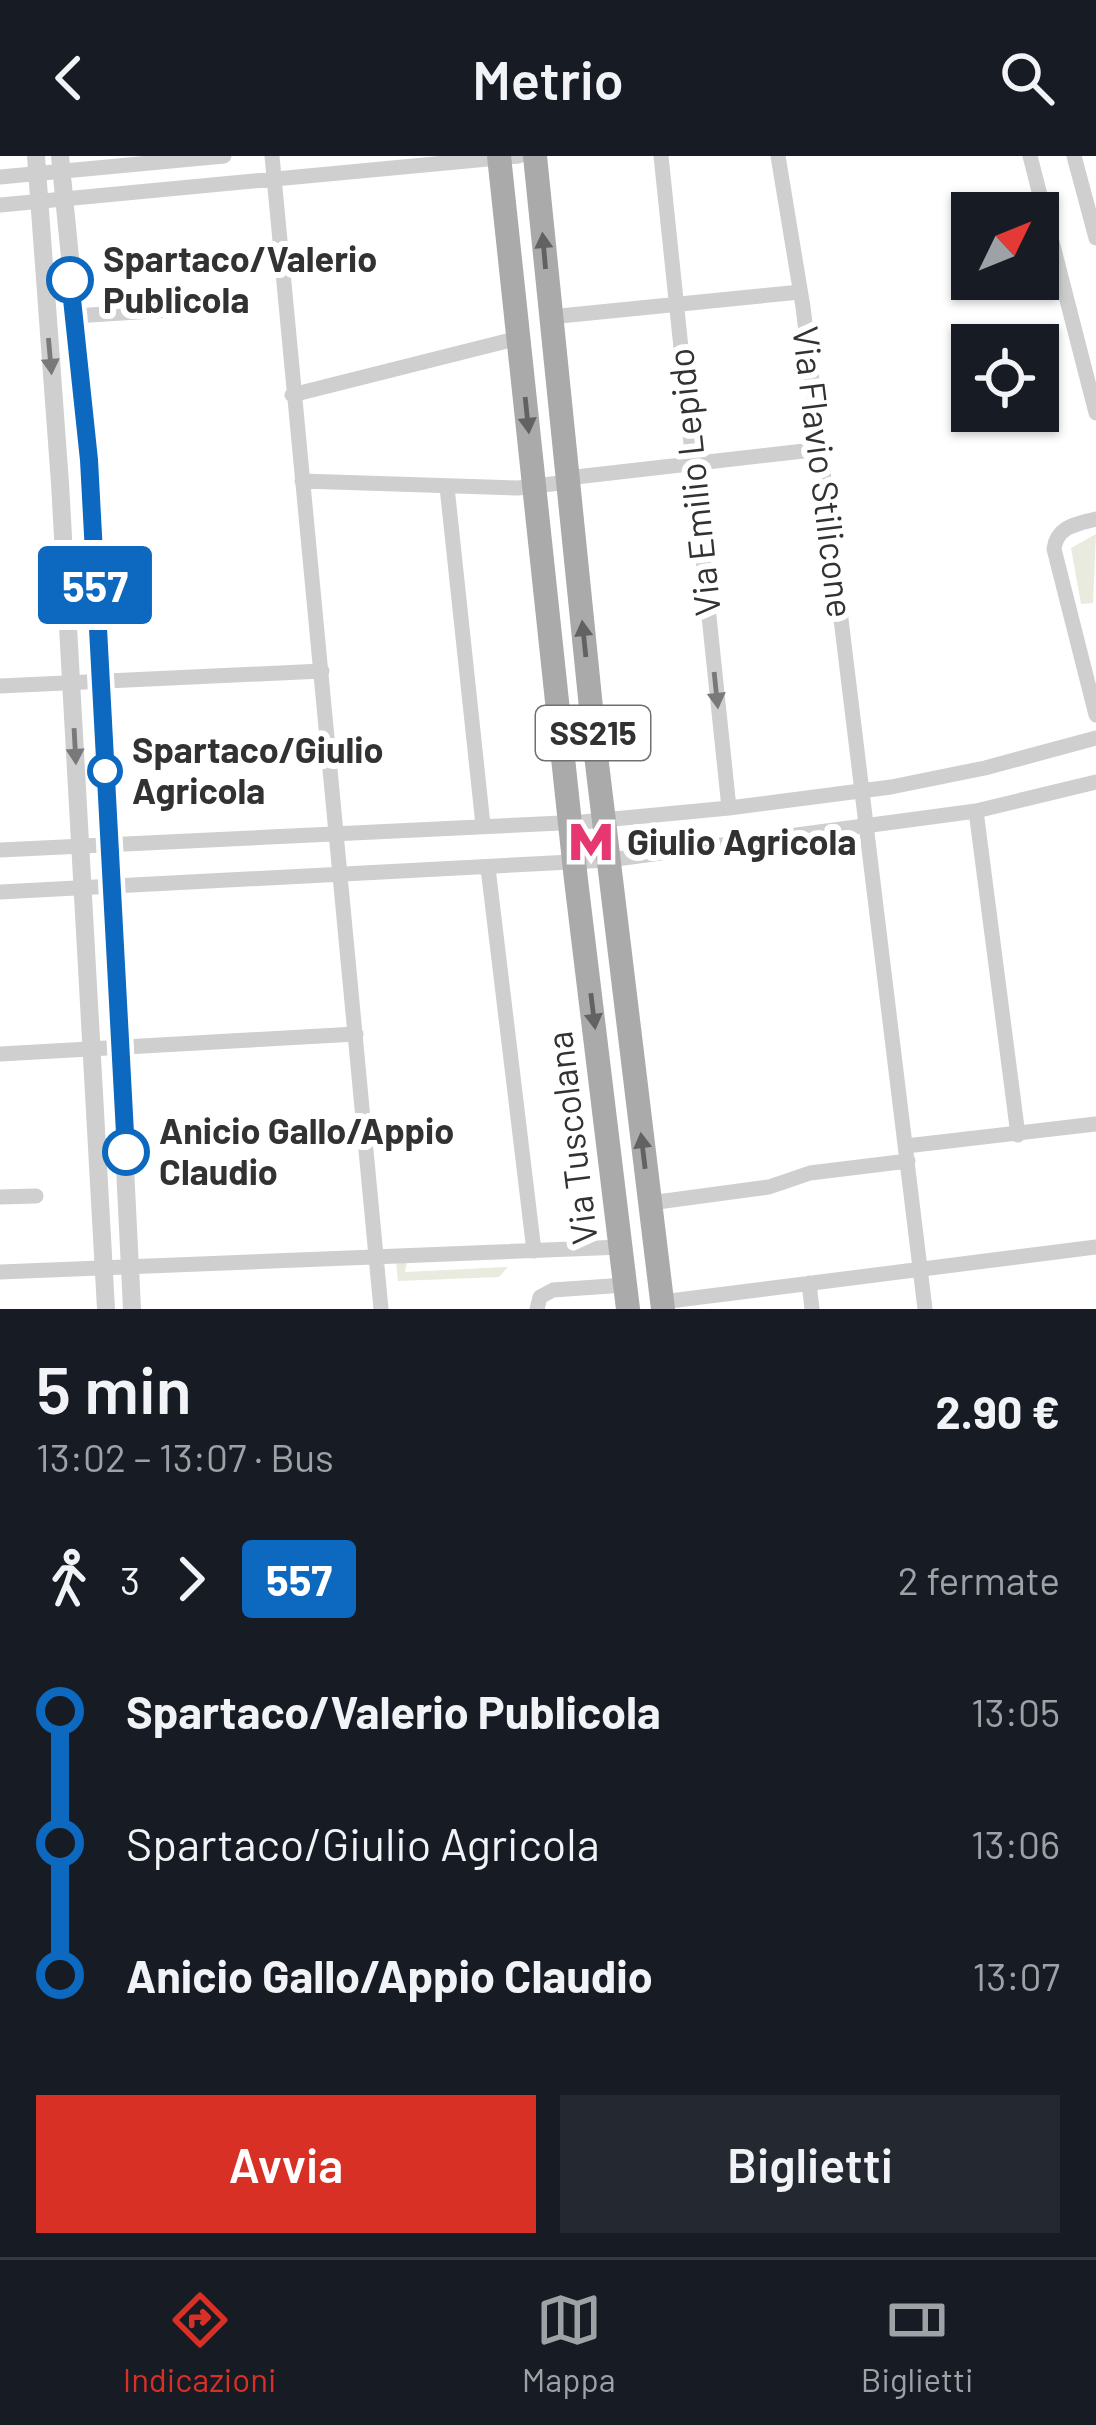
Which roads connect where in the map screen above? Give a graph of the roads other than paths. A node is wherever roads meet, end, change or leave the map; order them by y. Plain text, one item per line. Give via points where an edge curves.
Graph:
1 (224, 156) edge
2 (272, 156) edge
3 (535, 156) edge
4 (661, 156) edge
5 (778, 156) edge
6 (1030, 156) edge
7 (1074, 156) edge
8 (506, 157) edge
9 (60, 164) edge
10 (36, 165) edge
11 (0, 177) edge
12 (274, 181) junction
13 (63, 198) junction
14 (37, 201) junction
15 (0, 205) edge
16 (1096, 238) edge
17 (800, 292) junction
18 (676, 304) junction
19 (202, 308) dead end
20 (74, 316) junction
21 (550, 317) junction
22 (519, 338) junction
23 (292, 395) junction
24 (1096, 412) edge
25 (821, 449) junction
26 (692, 462) junction
27 (89, 474) junction
28 (60, 476) junction
29 (568, 480) junction
30 (302, 482) junction
31 (534, 486) junction
32 (447, 487) junction
33 (1096, 519) edge
34 (322, 670) junction
35 (101, 681) junction
36 (71, 682) junction
37 (0, 686) edge
38 (1096, 716) edge
39 (1096, 738) edge
40 (595, 747) junction
41 (563, 748) junction
42 (1096, 782) edge
43 (862, 790) junction
44 (729, 808) junction
45 (976, 811) junction
46 (604, 820) junction
47 (570, 822) junction
48 (867, 825) junction
49 (483, 826) junction
50 (337, 833) junction
51 (109, 844) junction
52 (80, 846) junction
53 (0, 850) edge
54 (608, 860) junction
55 (574, 862) junction
56 (488, 868) junction
57 (340, 877) junction
58 (112, 888) junction
59 (83, 890) junction
60 (0, 892) edge
61 (586, 958) junction
62 (620, 963) junction
63 (356, 1034) junction
64 (122, 1048) junction
65 (92, 1049) junction
66 (0, 1054) edge
67 (1096, 1124) edge
68 (1018, 1135) junction
69 (907, 1153) junction
70 (36, 1196) dead end
71 (0, 1197) edge
72 (650, 1204) junction
73 (622, 1246) junction
74 (1096, 1247) edge
75 (534, 1250) junction
76 (378, 1257) junction
77 (130, 1268) junction
78 (105, 1269) junction
79 (921, 1269) junction
80 (0, 1272) edge
81 (809, 1283) junction
82 (627, 1297) edge
83 (663, 1305) edge
84 (106, 1309) edge
85 (132, 1309) edge
86 (381, 1309) edge
87 (537, 1309) edge
88 (812, 1309) edge
89 (926, 1309) edge

1 - 9 street
2 - 12 street
21 -> 3 main road, Via Tuscolana / SS215
4 - 18 street, Via Emilio Lepido
5 - 17 street, Via Flavio Stilicone
6 - 24 street
7 - 16 street
8 - 12 street
8 - 22 main road, Via Tuscolana / SS215
9 - 10 street
9 - 13 street
10 - 11 street
10 - 14 street
12 - 13 street
12 - 23 street
13 - 14 street
13 - 20 street
14 - 15 street
14 -> 28 street
17 - 18 street
17 - 25 street, Via Flavio Stilicone
18 - 21 street
18 - 26 street, Via Emilio Lepido
19 - 20 street
20 - 27 street
21 - 29 main road, Via Tuscolana / SS215
22 - 23 street
22 -> 31 main road, Via Tuscolana / SS215
23 - 30 street
25 - 26 street
25 - 43 street, Via Flavio Stilicone
26 - 29 street
26 -> 44 street, Via Emilio Lepido
27 - 28 street
27 - 35 street
28 - 36 street
29 - 31 street
40 -> 29 main road, Via Tuscolana / SS215
30 - 32 street
30 - 34 street
31 - 32 street
31 - 41 main road, Via Tuscolana / SS215
32 - 49 street
33 - 38 street via 1065,530 1054,549
34 - 35 street
34 - 50 street
35 - 36 street
35 - 51 street
36 - 37 street
36 -> 52 street
39 - 43 street
40 - 41 street via 577,756
40 - 46 main road, Via Tuscolana / SS215
41 - 47 main road, Via Tuscolana / SS215
42 - 45 street
43 - 44 street
43 - 48 street, Via Flavio Stilicone
44 - 46 street
45 - 48 street
45 - 68 street
46 - 47 street
46 - 54 main road, Via Tuscolana / SS215
47 - 49 street
47 - 55 main road, Via Tuscolana / SS215
48 - 54 street
48 - 69 street, Via Flavio Stilicone
49 - 50 street
50 - 51 street
50 - 57 street
51 - 52 street
51 - 58 street
52 - 53 street
52 - 59 street
54 - 55 street
54 - 62 main road, Via Tuscolana / SS215
55 - 56 street
55 - 61 main road, Via Tuscolana / SS215
56 - 57 street
56 - 75 street
57 - 58 street
57 - 63 street
58 - 59 street
58 - 64 street
59 - 60 street
59 - 65 street
61 - 62 street via 603,949
61 -> 73 main road, Via Tuscolana / SS215
72 -> 62 main road, Via Tuscolana / SS215
63 - 64 street
63 - 76 street
64 - 65 street
64 - 77 street
65 - 66 street
65 - 78 street
67 - 68 street
68 - 69 street
69 - 72 street via 763,1188
69 - 79 street, Via Flavio Stilicone
70 - 71 street
72 - 83 main road, Via Tuscolana / SS215
73 - 75 street
73 - 82 main road, Via Tuscolana / SS215
74 - 79 street
75 - 76 street
76 - 77 street
76 - 86 street
77 - 78 street
77 - 85 street
78 - 80 street
78 - 84 street
79 - 81 street
79 - 89 street, Via Flavio Stilicone
81 - 83 street
81 - 88 street
82 - 87 street via 553,1290

